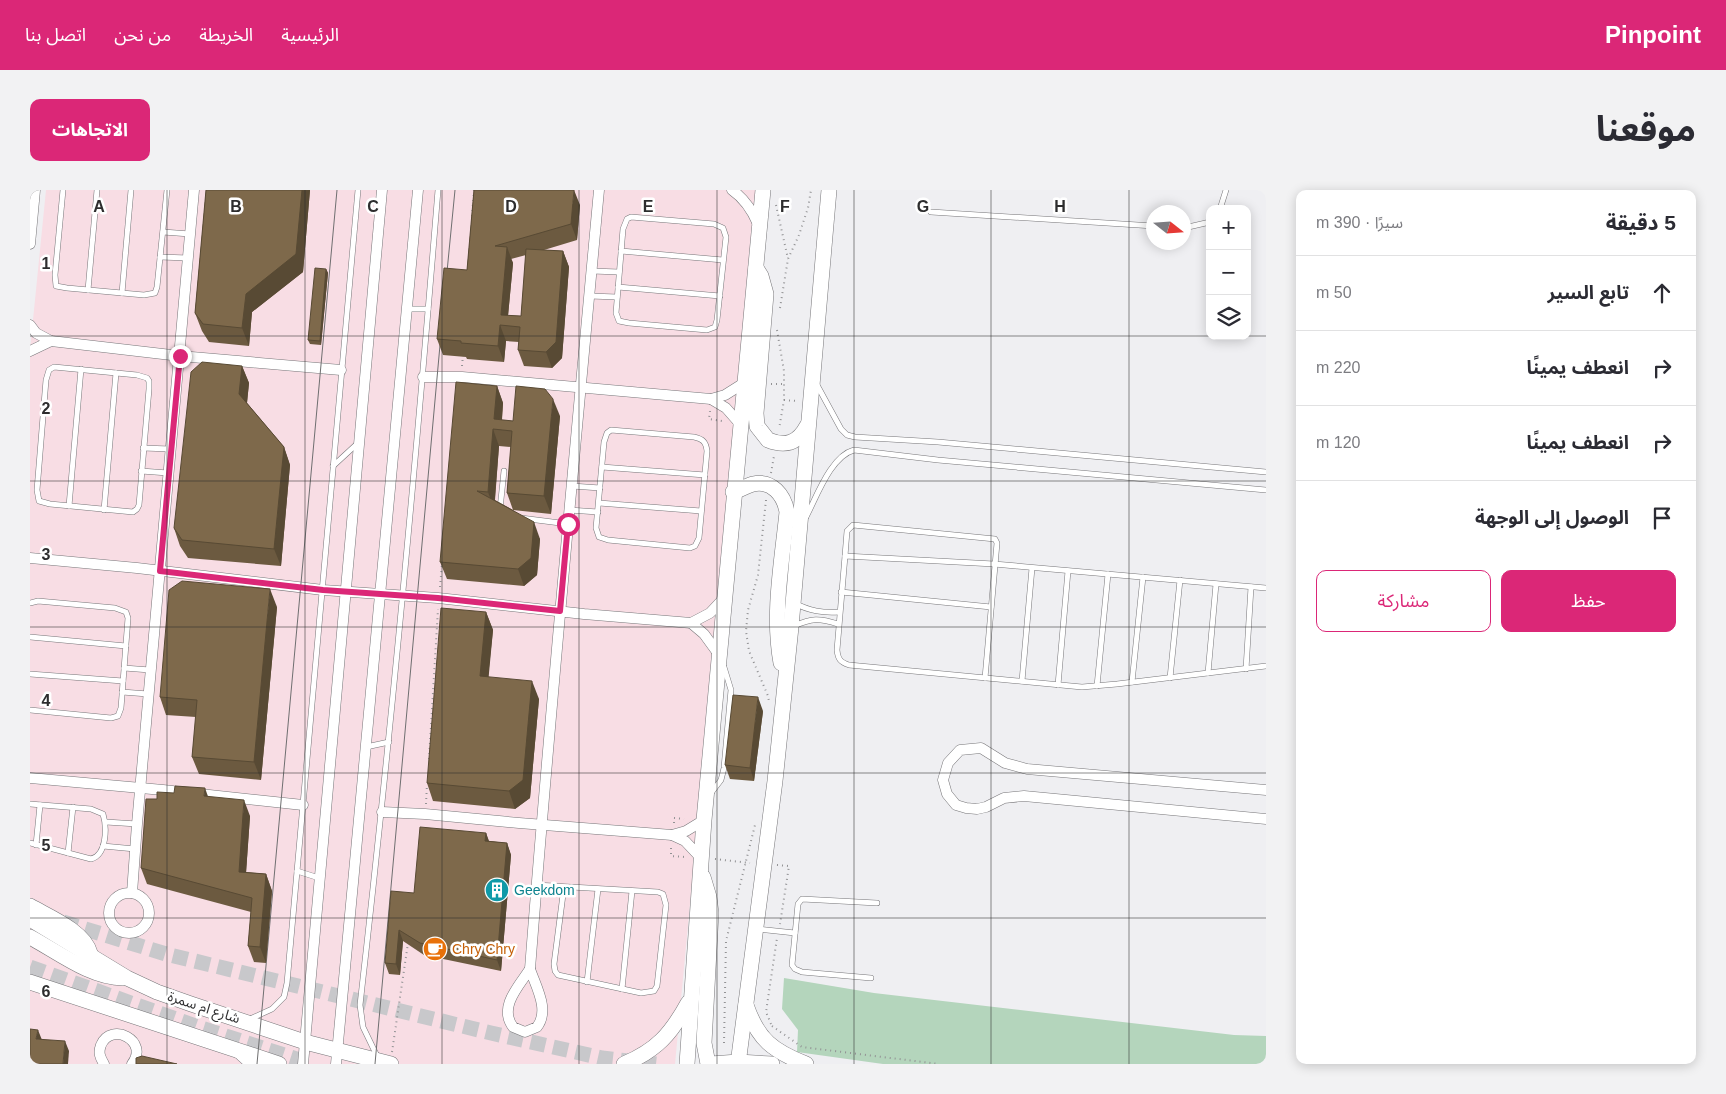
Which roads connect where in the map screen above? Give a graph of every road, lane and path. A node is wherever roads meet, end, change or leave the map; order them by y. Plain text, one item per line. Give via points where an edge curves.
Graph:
1 (35, 190) edge
2 (63, 190) edge
3 (97, 190) edge
4 (131, 190) edge
5 (166, 190) edge
6 (194, 190) edge
7 (358, 190) edge
8 (382, 190) edge
9 (418, 190) edge
10 (438, 190) edge
11 (474, 190) edge
12 (599, 190) edge
13 (732, 190) edge
14 (762, 190) edge
15 (811, 190) edge
16 (829, 190) edge
17 (1226, 190) edge
18 (776, 201) dead end
19 (1221, 205) edge
20 (32, 207) edge
21 (931, 212) dead end
22 (472, 220) edge
23 (1206, 223) edge
24 (1146, 225) edge
25 (1191, 226) edge
26 (759, 227) junction
27 (162, 232) junction
28 (190, 234) junction
29 (30, 244) edge
30 (621, 251) junction
31 (160, 257) junction
32 (188, 258) junction
33 (788, 259) junction
34 (723, 260) junction
35 (756, 268) junction
36 (592, 271) junction
37 (619, 272) junction
38 (618, 287) junction
39 (88, 290) junction
40 (122, 293) junction
41 (590, 296) junction
42 (720, 296) junction
43 (617, 297) junction
44 (407, 309) junction
45 (428, 309) junction
46 (779, 309) dead end
47 (30, 326) edge
48 (777, 326) dead end
49 (52, 341) junction
50 (464, 348) edge
51 (30, 352) edge
52 (180, 356) junction
53 (81, 369) junction
54 (341, 370) junction
55 (116, 373) junction
56 (812, 375) junction
57 (423, 377) junction
58 (462, 377) junction
59 (744, 383) junction
60 (582, 388) junction
61 (711, 399) junction
62 (740, 424) junction
63 (808, 426) junction
64 (358, 443) junction
65 (776, 443) junction
66 (144, 448) junction
67 (171, 449) junction
68 (333, 466) junction
69 (602, 467) junction
70 (141, 471) junction
71 (504, 471) dead end
72 (1266, 472) edge
73 (169, 473) junction
74 (705, 476) junction
75 (572, 486) junction
76 (768, 486) junction
77 (600, 488) junction
78 (1266, 490) edge
79 (733, 492) junction
80 (599, 503) junction
81 (69, 506) junction
82 (104, 510) junction
83 (569, 510) junction
84 (701, 511) junction
85 (598, 512) junction
86 (506, 513) edge
87 (513, 517) edge
88 (568, 524) junction
89 (798, 533) junction
90 (845, 556) junction
91 (30, 559) edge
92 (442, 560) edge
93 (994, 564) junction
94 (1032, 568) junction
95 (160, 571) junction
96 (1068, 571) junction
97 (1108, 574) junction
98 (1143, 578) junction
99 (1180, 580) junction
100 (1216, 584) junction
101 (1251, 587) junction
102 (1266, 588) edge
103 (323, 590) junction
104 (345, 592) junction
105 (841, 592) junction
106 (380, 593) junction
107 (402, 595) junction
108 (725, 597) junction
109 (438, 598) junction
110 (793, 602) junction
111 (30, 604) edge
112 (991, 607) junction
113 (560, 611) junction
114 (839, 612) junction
115 (691, 623) junction
116 (838, 624) junction
117 (791, 627) junction
118 (30, 637) edge
119 (126, 646) junction
120 (720, 657) junction
121 (1266, 666) edge
122 (124, 668) junction
123 (1246, 668) junction
124 (151, 670) junction
125 (1208, 673) junction
126 (30, 674) edge
127 (985, 678) junction
128 (1170, 678) junction
129 (785, 679) junction
130 (123, 681) junction
131 (1022, 681) junction
132 (1132, 682) junction
133 (1058, 684) junction
134 (1097, 686) junction
135 (122, 692) junction
136 (149, 694) junction
137 (769, 703) dead end
138 (30, 710) edge
139 (389, 742) junction
140 (366, 747) junction
141 (428, 765) edge
142 (30, 778) edge
143 (427, 785) edge
144 (140, 788) junction
145 (1266, 790) edge
146 (30, 804) edge
147 (40, 805) junction
148 (303, 805) junction
149 (74, 807) junction
150 (382, 812) junction
151 (426, 814) junction
152 (1266, 819) edge
153 (704, 820) junction
154 (106, 822) junction
155 (137, 824) junction
156 (542, 825) junction
157 (755, 825) dead end
158 (672, 835) junction
159 (30, 843) edge
160 (36, 845) junction
161 (103, 846) junction
162 (135, 849) junction
163 (68, 853) junction
164 (701, 863) junction
165 (297, 871) junction
166 (320, 878) junction
167 (536, 885) junction
168 (564, 887) junction
169 (598, 889) junction
170 (632, 891) junction
171 (132, 893) dead end
172 (877, 903) dead end
173 (30, 906) edge
174 (30, 919) edge
175 (755, 929) junction
176 (795, 933) junction
177 (30, 937) edge
178 (409, 940) edge
179 (90, 955) junction
180 (530, 969) junction
181 (127, 978) junction
182 (871, 978) dead end
183 (30, 982) edge
184 (587, 982) junction
185 (622, 989) junction
186 (690, 999) junction
187 (746, 1004) junction
188 (245, 1021) junction
189 (760, 1036) junction
190 (305, 1042) junction
191 (724, 1043) dead end
192 (236, 1051) junction
193 (337, 1058) edge
194 (387, 1063) edge
195 (738, 1063) edge
196 (104, 1064) edge
197 (132, 1064) edge
198 (250, 1064) edge
199 (279, 1064) edge
200 (303, 1064) edge
201 (624, 1064) edge
202 (687, 1064) edge
203 (709, 1064) edge
204 (772, 1064) edge
205 (806, 1064) edge
206 (939, 1064) edge

1 - 20 street
2 - 39 lane via 55,282 56,286
3 - 39 lane
4 - 40 lane
5 - 27 lane
6 - 28 street
7 - 54 lane
8 - 64 street
9 - 44 street
10 - 45 lane
11 - 22 path
12 - 36 street
13 - 26 street via 752,209
14 - 26 street
15 - 33 path via 800,235
16 - 56 street
17 - 19 lane
18 - 33 path
20 - 29 street
21 - 24 lane
23 - 25 lane
26 - 35 street
27 - 28 lane
27 - 31 lane
28 - 32 street
30 - 34 lane
30 - 34 lane via 625,223 631,217 637,217 720,226 726,237
30 - 37 lane
31 - 32 lane
31 - 40 lane via 155,293
32 - 52 street
33 - 46 path
34 - 42 lane
35 - 59 street
35 - 65 street via 766,294 757,426 768,440
36 - 37 lane
36 - 41 street
37 - 38 lane
38 - 42 lane
38 - 43 lane
39 - 40 lane
41 - 43 lane
41 - 60 street
42 - 43 lane via 717,324 707,330 619,321
44 - 45 lane
44 - 106 street
45 - 57 lane
47 - 49 street
48 - 65 path via 784,371 784,400
49 - 51 street
49 - 52 street
50 - 58 path
52 - 54 street
52 - 67 street
53 - 55 lane
53 - 81 lane
53 - 81 lane via 54,367 49,370 46,380 37,497 43,503
54 - 68 lane
55 - 66 lane via 143,376 149,382
55 - 82 lane
56 - 63 street
56 - 72 lane via 838,424 847,435 855,437
57 - 58 street
57 - 107 lane
58 - 60 street
59 - 61 street via 732,392
59 - 62 street
60 - 61 street
60 - 75 street
61 - 62 street via 726,408
62 - 79 street
63 - 65 street via 796,442
63 - 89 street
64 - 68 lane
64 - 104 street
65 - 76 path
66 - 67 lane
66 - 70 lane
67 - 73 street
68 - 103 lane
69 - 74 lane
69 - 74 lane via 607,432 615,430 703,440 707,450
69 - 77 lane
70 - 73 lane
70 - 82 lane via 137,509 128,513
71 - 86 lane via 500,509
73 - 95 street
74 - 84 lane
75 - 77 lane
75 - 83 street
76 - 79 street via 753,484
76 - 129 street via 780,494 786,512 777,626
76 - 137 path via 758,575 746,631 749,650
77 - 80 lane
78 - 89 lane via 854,450 840,457 832,468
79 - 108 street
80 - 84 lane
80 - 85 lane
81 - 82 lane
83 - 85 lane
83 - 88 street
84 - 85 lane via 698,541 690,548 602,539 597,533
87 - 88 lane
88 - 113 street
89 - 110 street
90 - 93 lane
90 - 93 lane via 847,531 853,525 993,538 997,543
90 - 105 lane
91 - 95 street
92 - 109 path
93 - 94 lane
93 - 112 lane
94 - 96 lane
94 - 131 lane
95 - 103 street
95 - 124 street
96 - 97 lane
96 - 133 lane
97 - 98 lane
97 - 134 lane
98 - 99 lane
98 - 132 lane
99 - 100 lane
99 - 128 lane
100 - 101 lane
100 - 125 lane
101 - 102 lane
101 - 123 lane
103 - 104 street
103 - 148 lane
104 - 106 street
104 - 166 street
105 - 112 lane
105 - 114 lane
106 - 107 street
106 - 140 street
107 - 109 street
107 - 139 lane
108 - 115 street via 710,613
108 - 120 street
109 - 113 street
109 - 141 path
110 - 114 lane via 812,611
110 - 117 street
111 - 119 lane via 38,601 122,610 128,618
112 - 127 lane
113 - 115 street
113 - 156 street
114 - 116 lane
115 - 120 street via 711,641
116 - 117 lane via 811,619
116 - 127 lane via 837,650 842,663
117 - 129 street
118 - 119 lane
119 - 122 lane
120 - 153 street
121 - 123 lane
122 - 124 lane
122 - 130 lane
123 - 125 lane
124 - 136 street
125 - 128 lane
126 - 130 lane
127 - 131 lane
128 - 132 lane
129 - 175 street
130 - 135 lane
131 - 133 lane
132 - 134 lane
133 - 134 lane
135 - 136 lane
135 - 138 lane via 120,712 116,717
136 - 144 street
139 - 140 lane
139 - 150 lane
140 - 193 street
142 - 144 street
143 - 151 path
144 - 148 street
144 - 155 street
145 - 152 street via 1027,769 1005,763 981,748 960,750 948,763 943,780 947,794 956,804 966,808 978,809 1004,798 1024,796
146 - 147 lane
147 - 149 lane
147 - 160 lane
148 - 165 lane
149 - 154 lane via 98,811
149 - 163 lane
150 - 151 street
150 - 194 lane via 360,1006 363,1027
151 - 156 street
153 - 158 street
153 - 164 street
154 - 155 lane
154 - 161 lane
155 - 162 street
156 - 158 street
156 - 167 street
157 - 191 path via 726,941
158 - 164 street via 685,841
159 - 160 lane
160 - 163 lane
161 - 162 lane
161 - 163 lane via 96,858 91,859
162 - 171 street
164 - 186 street
164 - 203 street via 711,914 704,1043
165 - 166 lane
165 - 188 lane via 284,997 272,1010
166 - 190 street
167 - 168 lane
167 - 180 street
168 - 169 lane
168 - 184 lane via 555,970 558,975
169 - 170 lane
169 - 184 lane
170 - 185 lane
170 - 185 lane via 664,894 666,905 657,986 654,991 641,993
172 - 176 lane via 802,899 798,904
173 - 179 street via 78,934 86,942
174 - 179 street, شارع ام سمرة
175 - 176 lane
175 - 187 street
176 - 182 lane via 792,965 795,969
177 - 181 street via 100,974
178 - 194 path via 398,1018
179 - 181 street, شارع ام سمرة
180 - 180 street via 511,997 508,1009 509,1022 525,1032 537,1027 542,1016
181 - 188 street, شارع ام سمرة via 191,1004
183 - 192 street
184 - 185 lane
186 - 201 street via 666,1038
186 - 202 street
187 - 189 street
187 - 195 street
188 - 190 street, شارع ام سمرة
189 - 205 street via 779,1052
189 - 206 path via 772,1026 802,1047
190 - 193 street, شارع ام سمرة
190 - 200 street
192 - 198 street
192 - 199 street
193 - 194 street, شارع ام سمرة
195 - 203 street
195 - 204 street
196 - 197 street via 100,1057 102,1043 117,1034 128,1037 136,1046

